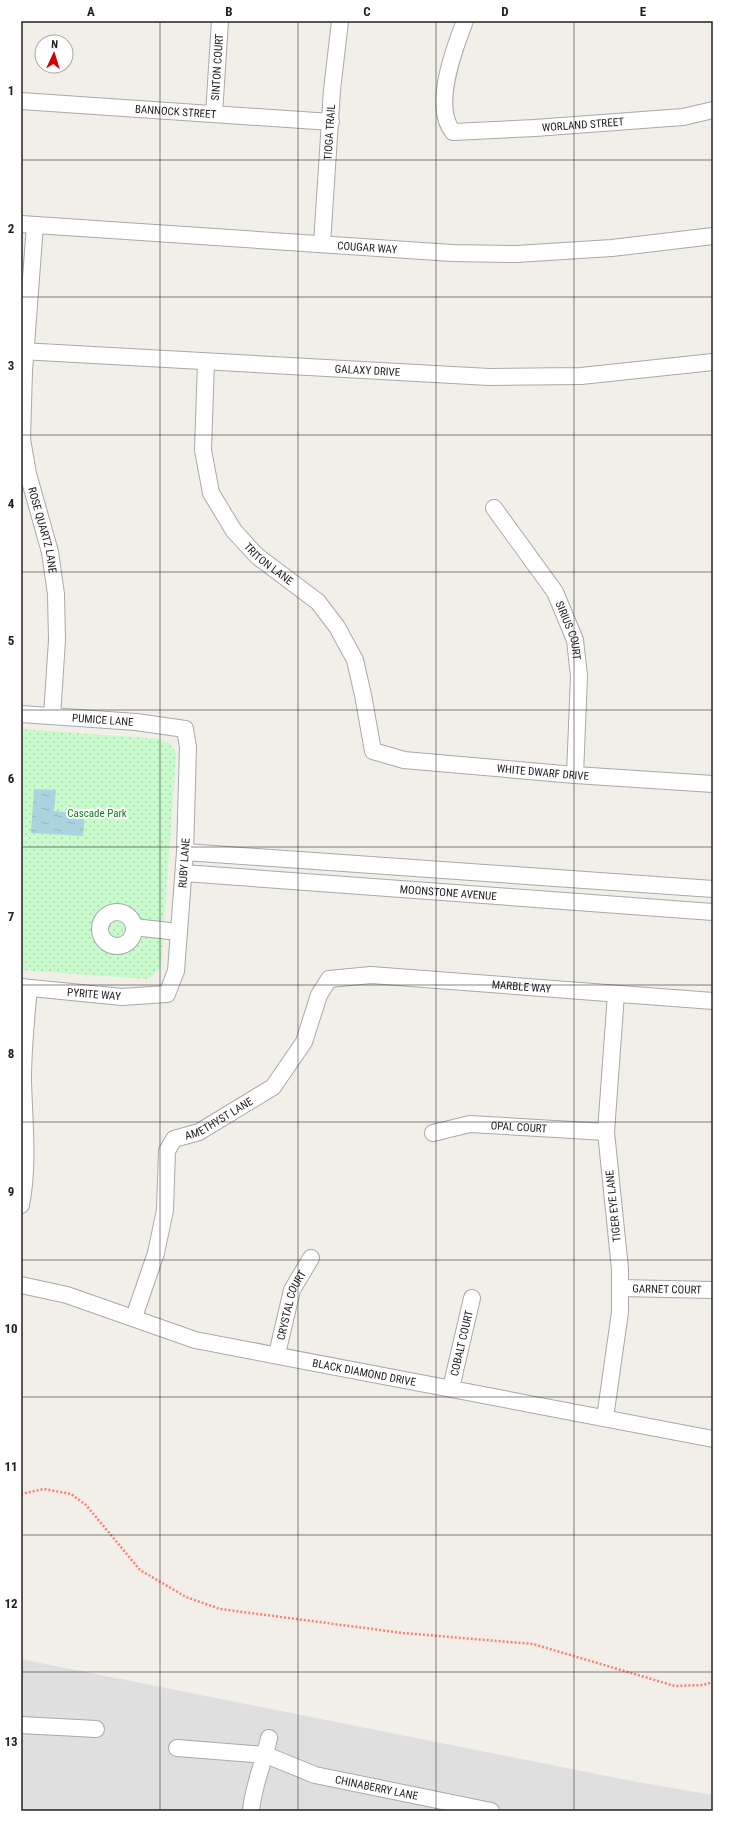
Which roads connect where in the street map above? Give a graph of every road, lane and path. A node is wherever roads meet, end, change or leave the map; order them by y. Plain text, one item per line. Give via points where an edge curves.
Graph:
1 (220, 21) edge
2 (340, 21) edge
3 (465, 21) edge
4 (21, 101) edge
5 (713, 110) edge
6 (214, 114) junction
7 (331, 122) junction
8 (28, 225) edge
9 (713, 236) edge
10 (322, 244) junction
11 (23, 351) edge
12 (206, 362) junction
13 (713, 362) edge
14 (494, 508) dead end
15 (21, 714) edge
16 (52, 716) junction
17 (185, 729) joint
18 (373, 751) joint
19 (575, 775) junction
20 (713, 784) edge
21 (185, 852) junction
22 (184, 873) junction
23 (713, 889) edge
24 (713, 912) edge
25 (134, 927) dead end
26 (178, 932) junction
27 (329, 979) joint
28 (25, 987) edge
29 (167, 994) joint
30 (616, 994) junction
31 (713, 1002) edge
32 (606, 1132) junction
33 (434, 1133) dead end
34 (21, 1205) edge
35 (311, 1258) dead end
36 (21, 1285) edge
37 (620, 1288) junction
38 (713, 1290) edge
39 (472, 1298) dead end
40 (134, 1317) junction
41 (277, 1354) junction
42 (451, 1388) junction
43 (605, 1418) junction
44 (713, 1439) edge
45 (21, 1494) edge
46 (713, 1682) edge
47 (21, 1726) edge
48 (96, 1729) dead end
49 (269, 1738) dead end
50 (177, 1748) dead end
51 (266, 1755) junction
52 (250, 1811) edge
53 (491, 1811) edge

1 - 6 street, SINTON COURT
2 - 7 street, TIOGA TRAIL
3 - 5 street, WORLAND STREET via 450,66 444,104 447,126 453,132 683,117
4 - 6 street, BANNOCK STREET
6 - 7 street, BANNOCK STREET
7 - 10 street, TIOGA TRAIL
8 - 10 street, COUGAR WAY
8 - 11 street, ROSE QUARTZ LANE
9 - 10 street, COUGAR WAY via 612,248 516,254 452,253
11 - 12 street, GALAXY DRIVE
11 - 16 street, ROSE QUARTZ LANE via 22,439 28,474 50,552 56,594 57,640
12 - 13 street, GALAXY DRIVE via 489,377 582,376
12 - 18 street, TRITON LANE via 203,450 211,493 234,531 257,556 318,602 338,628 355,660
14 - 19 street, SIRIUS COURT via 555,592 575,640 579,676
15 - 16 street, PUMICE LANE
16 - 17 street, PUMICE LANE via 136,722
17 - 21 street, RUBY LANE via 188,747
18 - 19 street, WHITE DWARF DRIVE via 404,760
19 - 20 street, WHITE DWARF DRIVE
21 - 22 street, RUBY LANE
21 - 23 street, MOONSTONE AVENUE
22 - 24 street, MOONSTONE AVENUE
22 - 26 street, RUBY LANE
25 - 26 street
26 - 29 street, RUBY LANE via 176,971
27 - 30 street, MARBLE WAY via 371,975
27 - 40 street, AMETHYST LANE via 319,995 304,1042 273,1087 199,1132 174,1138 167,1151 165,1210 156,1253
28 - 29 street, PYRITE WAY via 122,997
28 - 34 street via 23,1080 26,1141
30 - 31 street, MARBLE WAY
30 - 32 street, TIGER EYE LANE
32 - 33 street, OPAL COURT via 470,1124
32 - 37 street, TIGER EYE LANE
35 - 41 street, CRYSTAL COURT via 292,1290
36 - 40 street, BLACK DIAMOND DRIVE via 67,1295
37 - 38 street, GARNET COURT
37 - 43 street, TIGER EYE LANE via 620,1312
39 - 42 street, COBALT COURT
40 - 41 street, BLACK DIAMOND DRIVE via 195,1340
41 - 42 street, BLACK DIAMOND DRIVE
42 - 43 street, BLACK DIAMOND DRIVE
43 - 44 street, BLACK DIAMOND DRIVE
45 - 46 path via 44,1489 71,1494 86,1504 140,1570 186,1598 220,1609 403,1633 533,1644 675,1686
47 - 48 street
49 - 51 street
50 - 51 street, CHINABERRY LANE
51 - 52 street
51 - 53 street, CHINABERRY LANE via 315,1775

